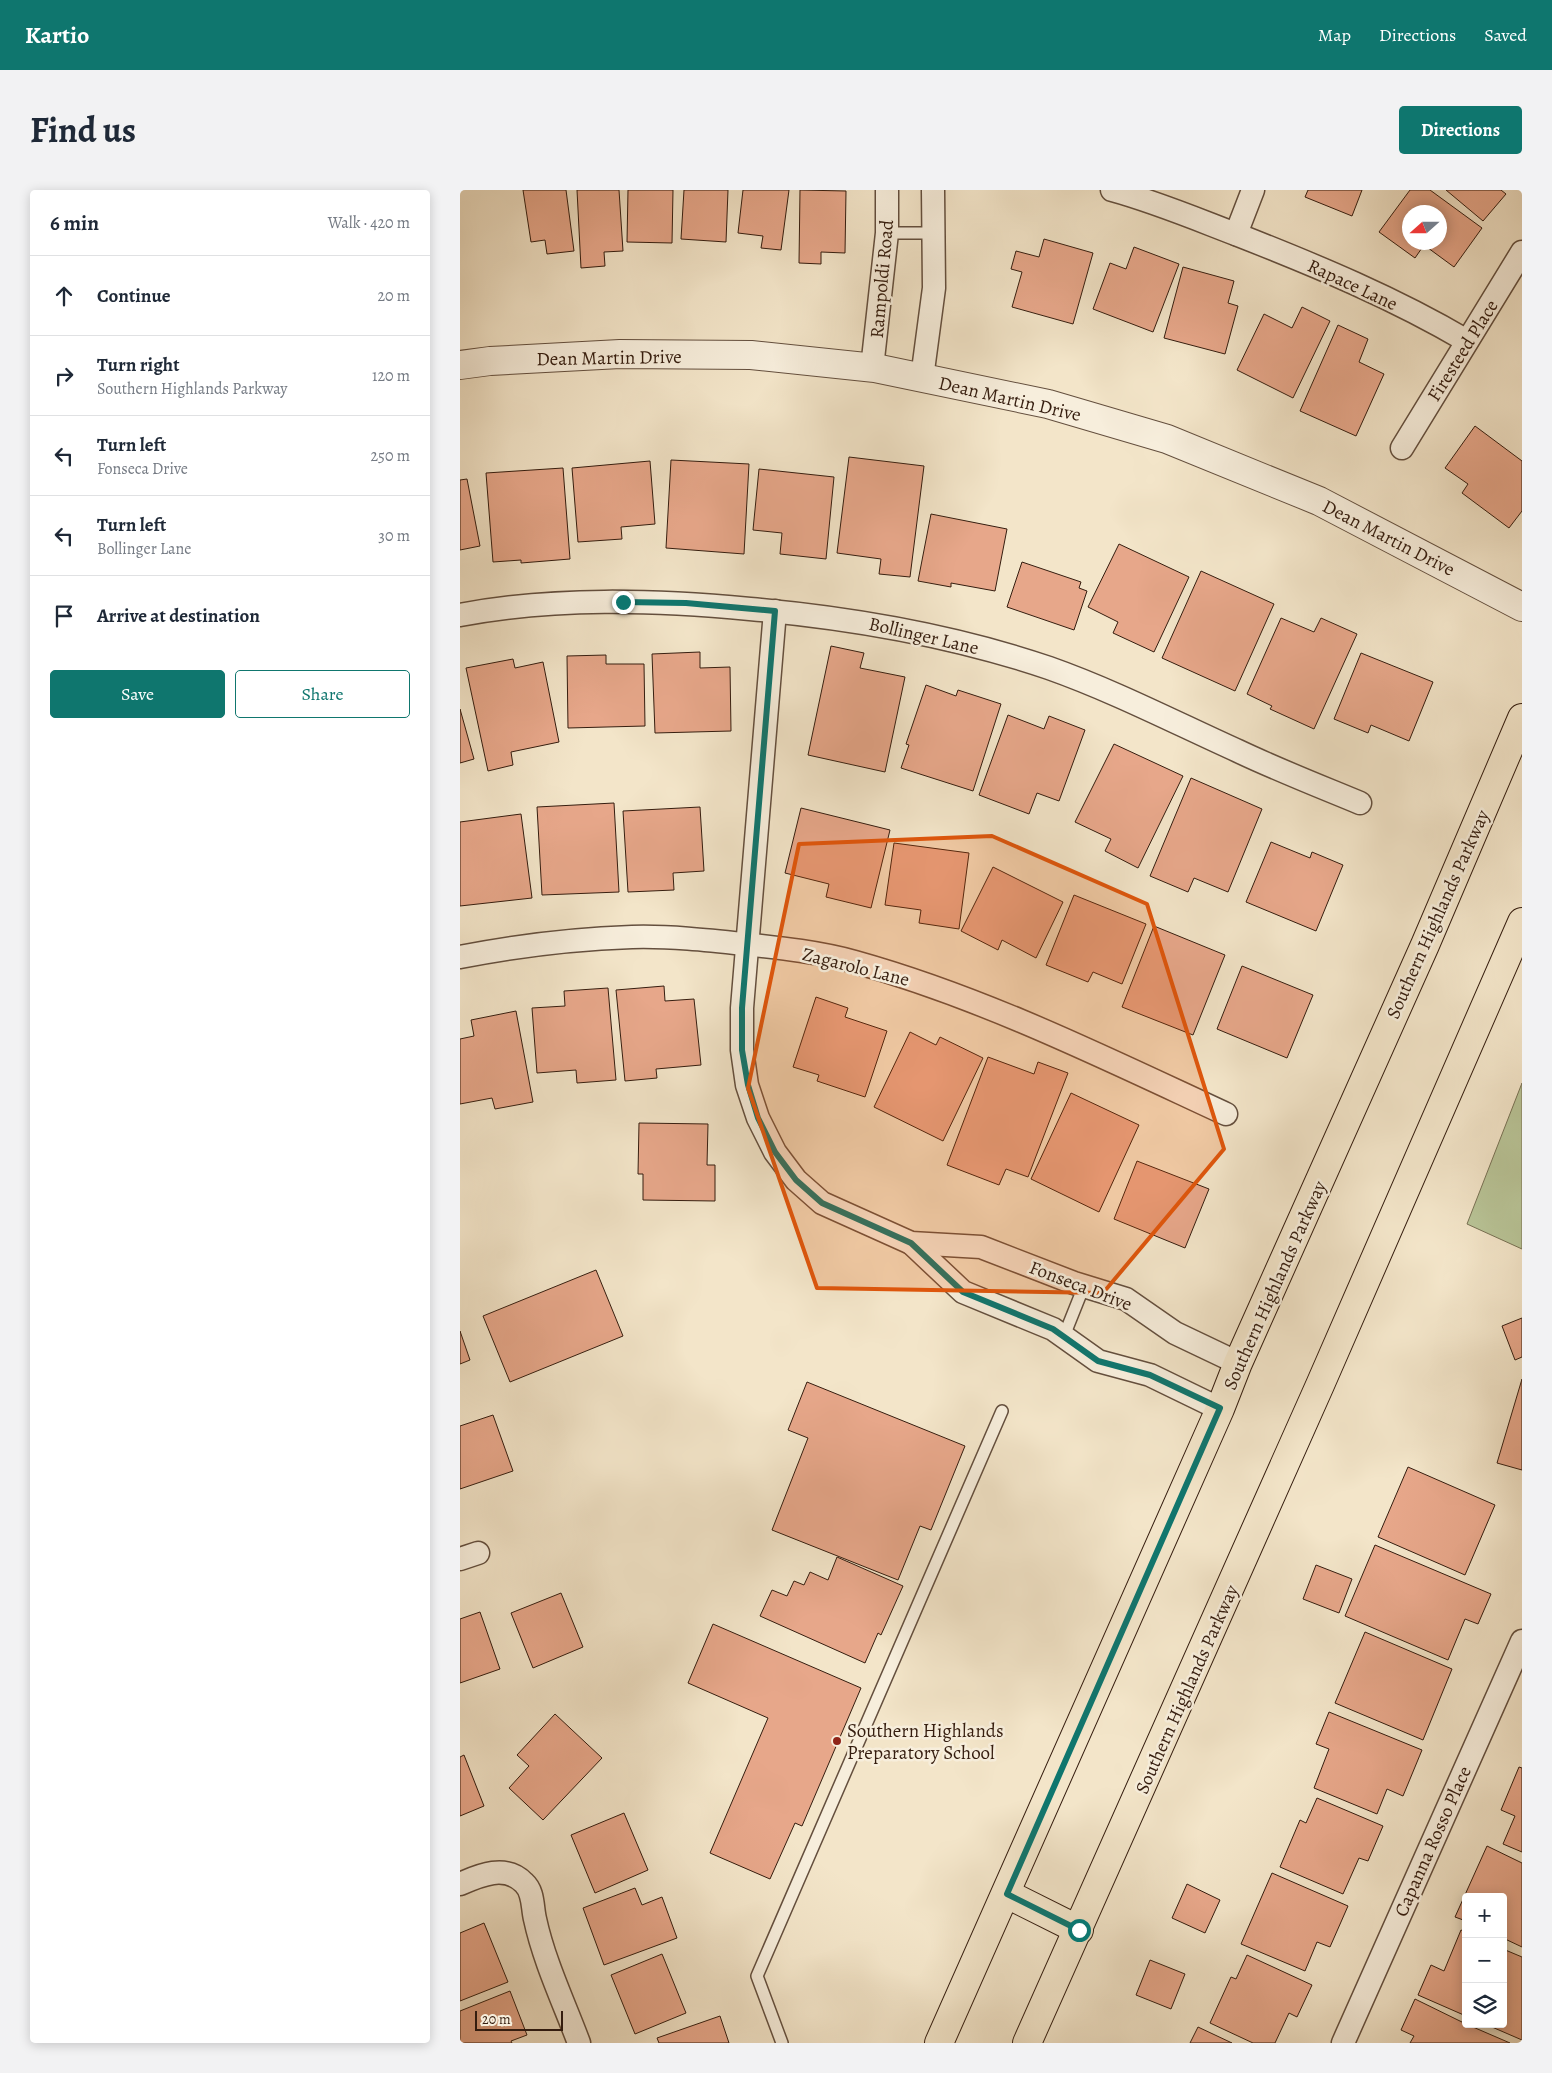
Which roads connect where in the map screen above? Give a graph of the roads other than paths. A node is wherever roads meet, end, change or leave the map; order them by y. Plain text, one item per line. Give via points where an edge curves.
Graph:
1 (887, 190) edge
2 (933, 190) edge
3 (1112, 190) edge
4 (1253, 190) edge
5 (935, 232) junction
6 (887, 233) junction
7 (1236, 234) junction
8 (1522, 252) edge
9 (1466, 341) junction
10 (460, 365) edge
11 (872, 368) junction
12 (922, 378) junction
13 (1402, 448) dead end
14 (1522, 606) edge
15 (775, 611) junction
16 (460, 615) edge
17 (1522, 718) edge
18 (1360, 803) dead end
19 (1522, 922) edge
20 (747, 944) junction
21 (460, 957) edge
22 (1226, 1114) dead end
23 (911, 1243) junction
24 (1084, 1286) junction
25 (1064, 1336) junction
26 (1238, 1363) junction
27 (1220, 1408) junction
28 (1002, 1411) dead end
29 (1522, 1641) edge
30 (460, 1884) edge
31 (1007, 1894) junction
32 (1079, 1930) junction
33 (579, 2043) edge
34 (782, 2043) edge
35 (940, 2043) edge
36 (1027, 2043) edge
37 (1343, 2043) edge

1 - 6 street, Rampoldi Road
2 - 5 street
3 - 7 street, Rapace Lane via 1174,209
4 - 7 street
5 - 6 lane
5 - 12 street via 934,288
6 - 11 street, Rampoldi Road
7 - 9 street, Rapace Lane via 1358,285
8 - 9 street, Firesteed Place
9 - 13 street, Firesteed Place
10 - 11 street, Dean Martin Drive via 620,354 751,355
11 - 12 street, Dean Martin Drive
12 - 14 street, Dean Martin Drive via 1048,404 1168,439 1319,501
15 - 16 street, Bollinger Lane via 686,603 575,602
15 - 18 street, Bollinger Lane via 879,624 990,650 1051,669
15 - 20 street, Fonseca Drive
17 - 26 main road, Southern Highlands Parkway via 1421,954
19 - 32 main road, Southern Highlands Parkway
20 - 21 street, Zagarolo Lane via 632,937 548,944
20 - 22 street, Zagarolo Lane via 853,961 923,983 984,1005
20 - 23 street, Fonseca Drive via 742,1050 758,1118 775,1152 796,1180 822,1203
23 - 24 street, Fonseca Drive via 981,1247
23 - 25 street, Fonseca Drive via 963,1292
24 - 25 lane
24 - 26 street, Fonseca Drive via 1126,1298 1175,1333
25 - 27 street, Fonseca Drive via 1098,1361 1150,1375
26 - 27 main road, Southern Highlands Parkway
27 - 31 main road, Southern Highlands Parkway
28 - 34 lane via 757,1976
29 - 37 street, Capanna Rosso Place
30 - 33 street via 487,1874 508,1872 526,1884 532,1896 542,1943
31 - 32 main road
31 - 35 main road, Southern Highlands Parkway
32 - 36 main road, Southern Highlands Parkway

